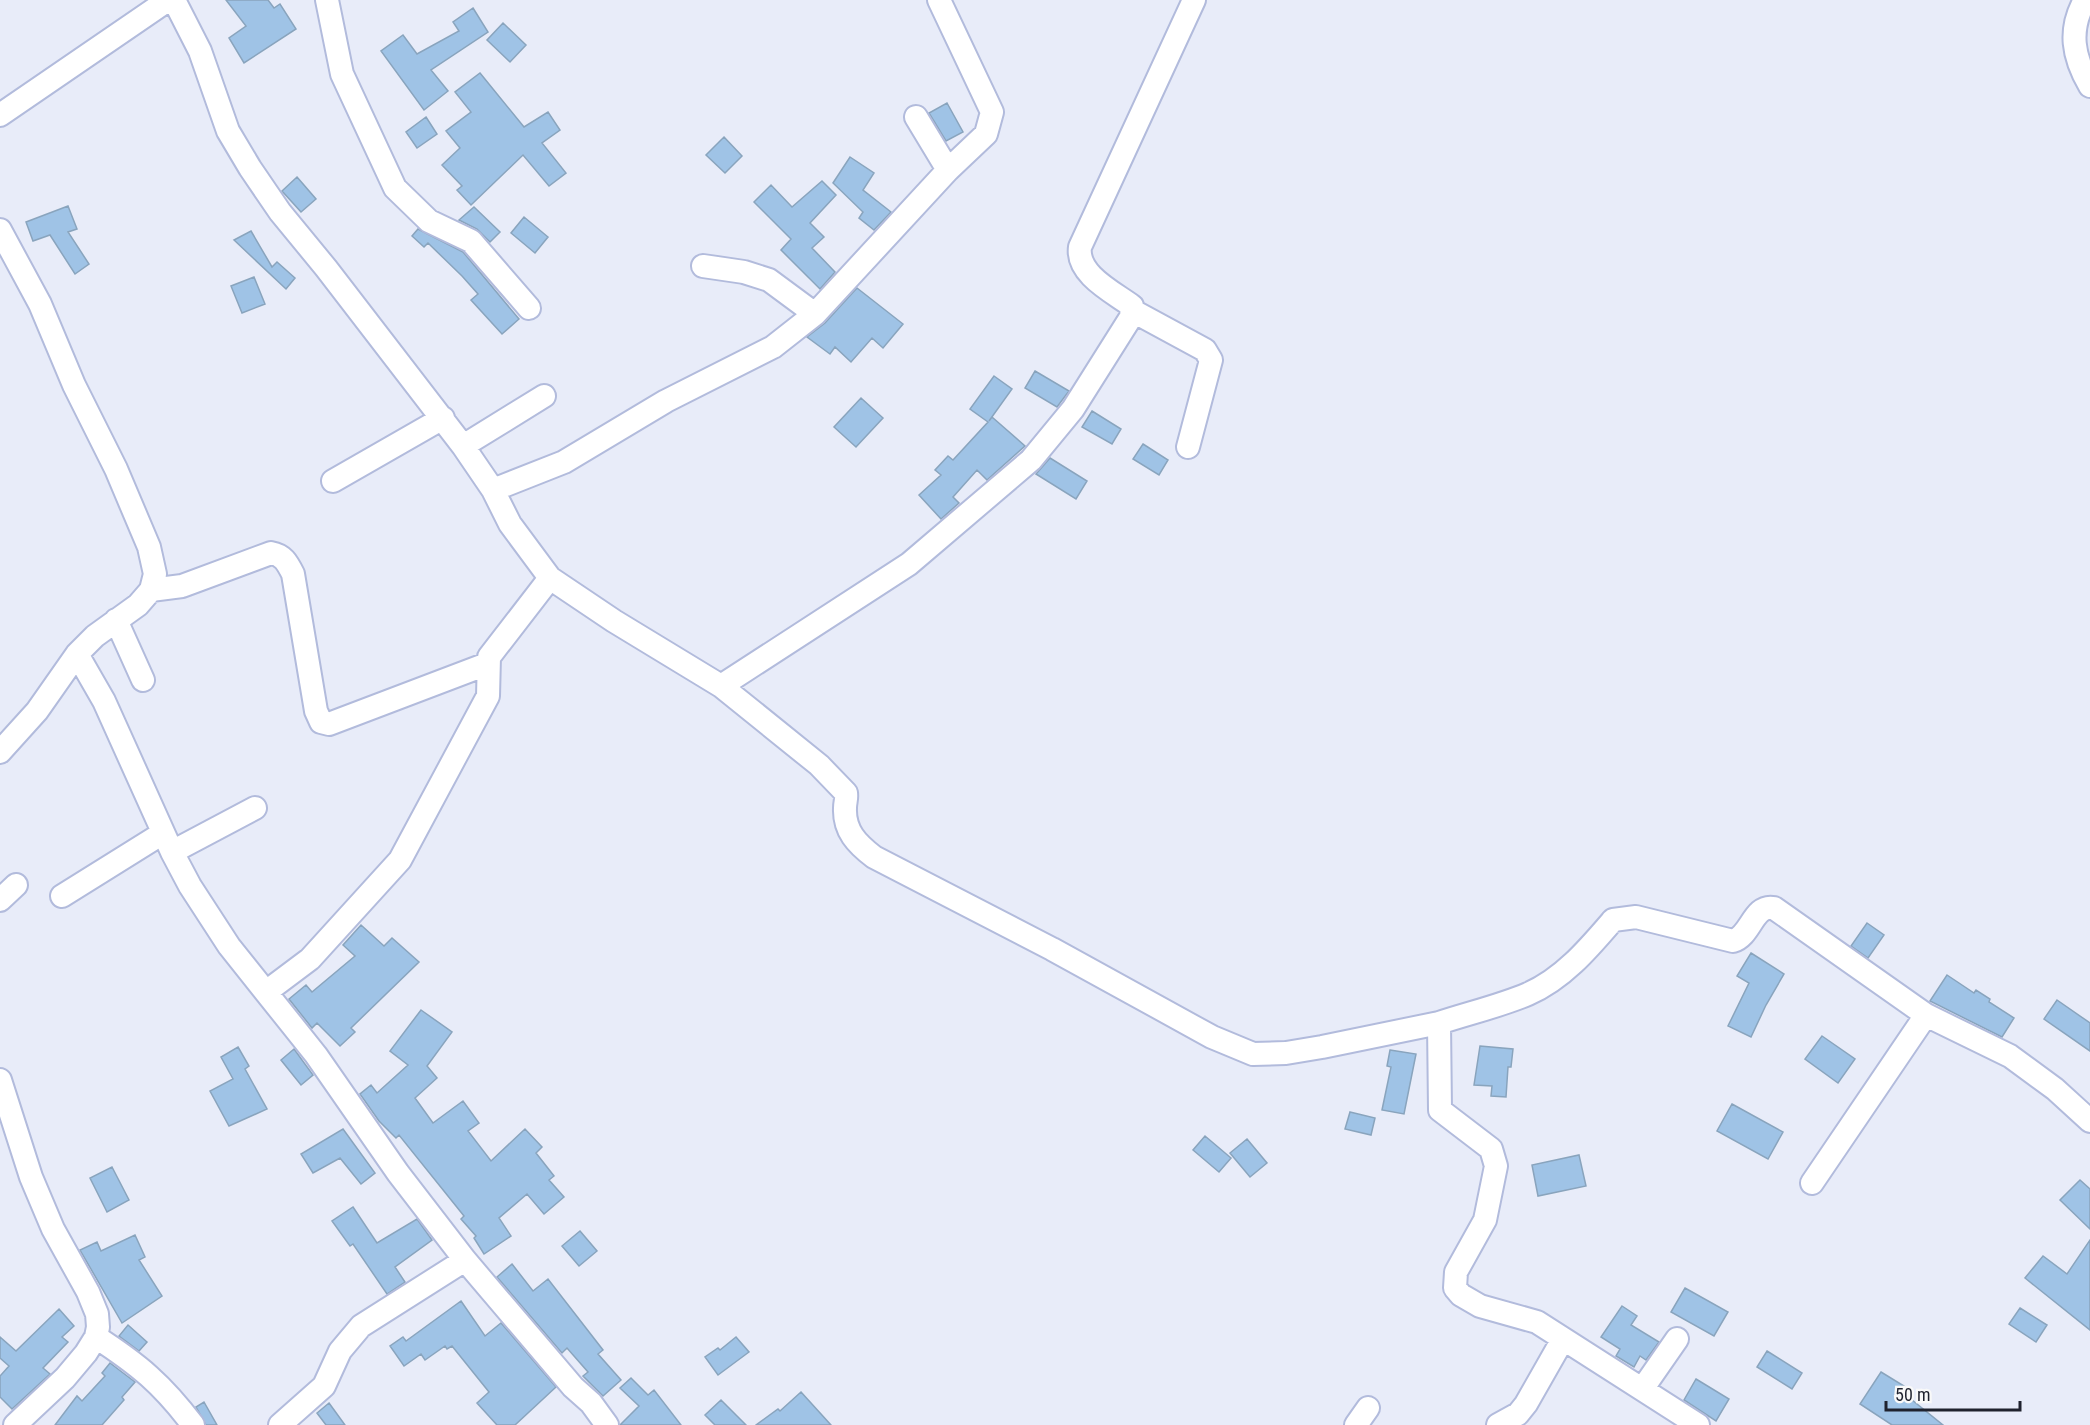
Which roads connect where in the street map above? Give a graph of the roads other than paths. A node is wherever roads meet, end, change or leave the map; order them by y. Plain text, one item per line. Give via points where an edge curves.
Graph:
1 (168, 0) edge
2 (174, 0) edge
3 (327, 0) edge
4 (939, 0) edge
5 (1194, 0) edge
6 (2085, 0) edge
7 (2090, 86) edge
8 (0, 115) edge
9 (916, 117) dead end
10 (948, 170) junction
11 (0, 230) edge
12 (703, 266) dead end
13 (529, 309) dead end
14 (1133, 311) junction
15 (815, 314) junction
16 (544, 396) dead end
17 (443, 418) junction
18 (463, 446) junction
19 (1188, 447) dead end
20 (333, 481) dead end
21 (493, 490) junction
22 (550, 578) junction
23 (151, 590) junction
24 (116, 620) junction
25 (77, 654) junction
26 (488, 664) junction
27 (143, 680) dead end
28 (721, 686) junction
29 (0, 752) edge
30 (255, 808) dead end
31 (167, 842) junction
32 (16, 885) dead end
33 (62, 896) dead end
34 (0, 900) edge
35 (266, 992) junction
36 (1926, 1015) junction
37 (1439, 1023) junction
38 (0, 1080) edge
39 (2090, 1121) edge
40 (1812, 1183) dead end
41 (465, 1260) junction
42 (96, 1337) junction
43 (1563, 1339) junction
44 (1677, 1339) dead end
45 (1643, 1388) junction
46 (15, 1425) edge
47 (193, 1425) edge
48 (280, 1425) edge
49 (607, 1425) edge
50 (1498, 1425) edge
51 (1698, 1425) edge

1 - 8 street
2 - 17 street via 200,51 228,131 250,168 280,212
3 - 13 street via 342,74 395,188 429,221 471,241
4 - 10 street via 992,112 986,134
5 - 14 street via 1080,248 1079,257 1092,277 1132,306
6 - 7 street via 2073,33 2077,59
9 - 10 street
10 - 15 street
11 - 23 street via 40,304 134,511 155,565
12 - 15 street via 769,280
14 - 19 street via 1205,350 1211,360
14 - 28 street via 1073,409 1031,460 909,564
15 - 21 street via 773,346 666,401 564,462
16 - 18 street
17 - 18 street
17 - 20 street
18 - 21 street
21 - 22 street via 510,525
22 - 26 street via 489,657
22 - 28 street
23 - 24 street
23 - 26 street via 182,586 271,553 279,554 292,574 316,711 321,722 329,724
24 - 25 street
24 - 27 street
25 - 29 street via 37,711
25 - 31 street via 104,701
26 - 35 street via 488,696 409,847 310,959
28 - 37 street via 843,789 850,834 874,857 1239,1050 1254,1054 1286,1053
30 - 31 street
31 - 33 street
31 - 35 street via 214,924
32 - 34 street
35 - 41 street via 316,1054 398,1173
36 - 37 street via 1769,907 1761,910 1742,937 1733,941 1636,917 1613,920 1585,953 1530,993
36 - 39 street via 2010,1056
36 - 40 street
37 - 43 street via 1440,1110 1491,1149 1496,1166 1485,1220 1456,1272 1455,1288 1480,1306 1537,1322
38 - 42 street via 41,1202 97,1314
41 - 48 street via 361,1326 340,1351 324,1386
41 - 49 street
42 - 46 street via 65,1378
42 - 47 street via 160,1383
43 - 45 street
43 - 50 street via 1526,1404 1518,1414
44 - 45 street
45 - 51 street

